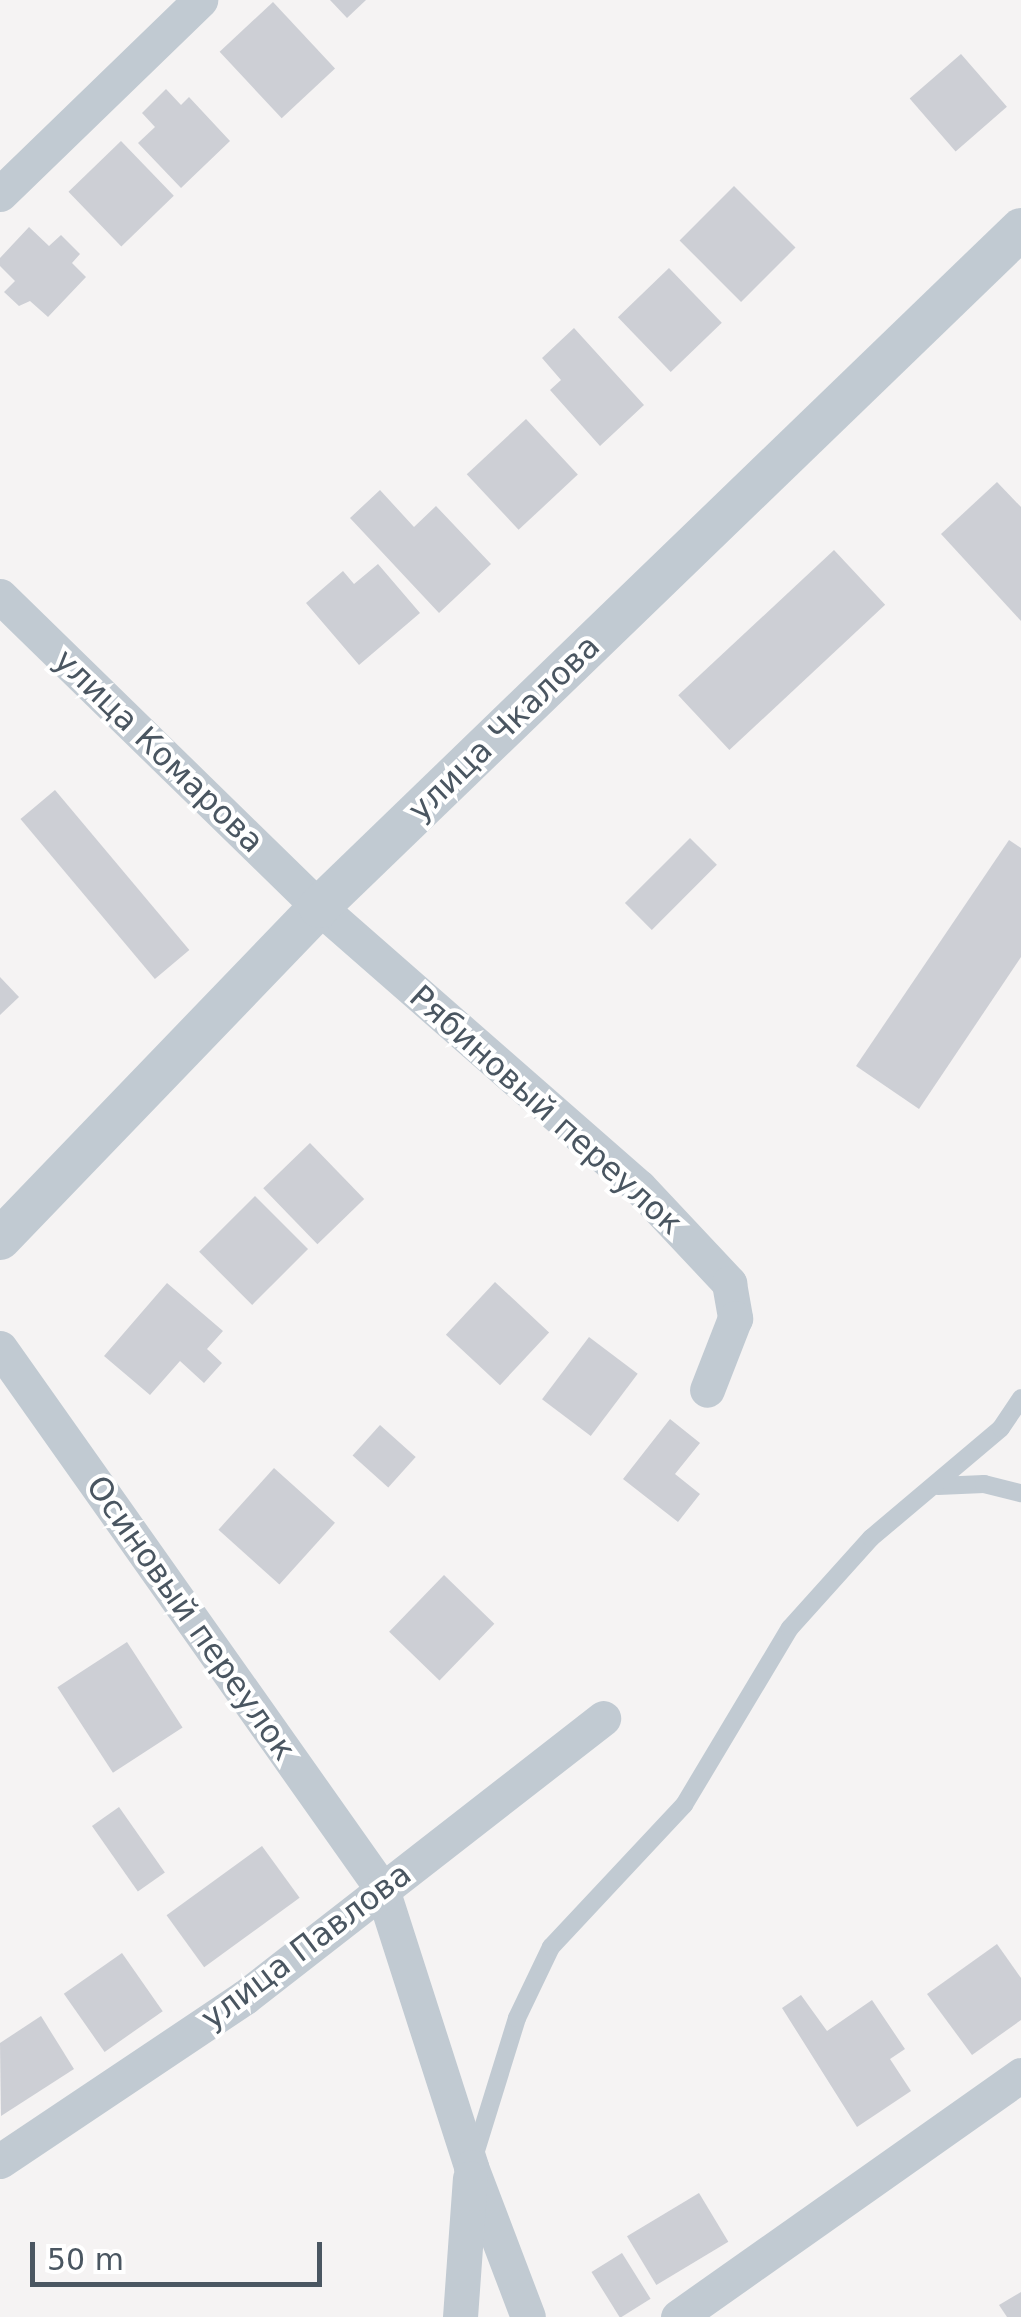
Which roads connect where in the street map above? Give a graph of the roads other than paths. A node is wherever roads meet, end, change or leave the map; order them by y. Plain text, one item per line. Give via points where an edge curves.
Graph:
1 (200, 0) edge
2 (0, 194) edge
3 (1021, 230) edge
4 (0, 596) edge
5 (319, 907) junction
6 (0, 1239) edge
7 (0, 1348) edge
8 (707, 1390) dead end
9 (1021, 1398) edge
10 (938, 1486) junction
11 (1021, 1494) edge
12 (603, 1718) dead end
13 (382, 1890) junction
14 (1021, 2075) edge
15 (0, 2161) edge
16 (470, 2167) junction
17 (460, 2317) edge
18 (528, 2317) edge
19 (678, 2317) edge

1 - 2 street
3 - 5 street, улица Чкалова
4 - 5 street, улица Комарова
5 - 6 street, улица Чкалова
5 - 8 street, Рябиновый переулок via 639,1186 730,1283 735,1318
7 - 13 street, Осиновый переулок
9 - 10 lane via 1001,1428
10 - 11 lane via 984,1484
10 - 16 lane via 872,1538 790,1628 684,1805 550,1948 517,2018
12 - 13 street, улица Павлова
13 - 15 street, улица Павлова via 245,1997
13 - 16 street, Осиновый переулок
14 - 19 street
16 - 17 street
16 - 18 street, Осиновый переулок

